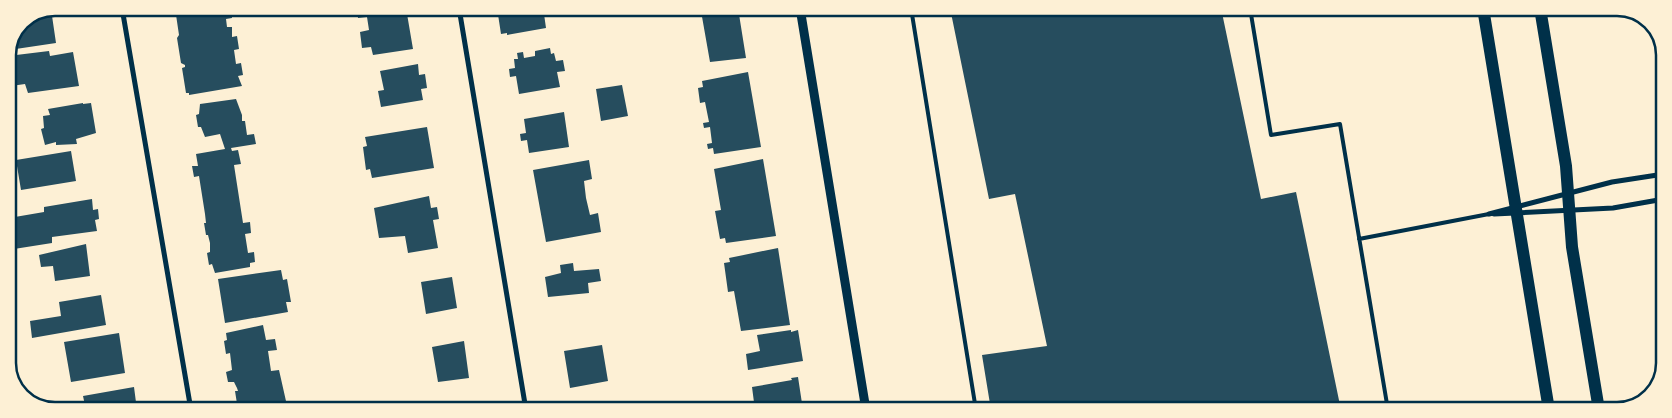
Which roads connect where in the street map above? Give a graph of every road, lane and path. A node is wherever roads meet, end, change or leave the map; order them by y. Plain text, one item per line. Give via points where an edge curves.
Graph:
1 (123, 16) edge
2 (460, 16) edge
3 (801, 16) edge
4 (911, 16) edge
5 (1251, 16) edge
6 (1484, 16) edge
7 (1541, 16) edge
8 (1656, 175) edge
9 (1568, 194) junction
10 (1656, 200) edge
11 (1516, 210) junction
12 (1569, 210) junction
13 (1489, 214) joint
14 (1359, 239) junction
15 (190, 402) edge
16 (525, 402) edge
17 (865, 402) edge
18 (975, 402) edge
19 (1387, 402) edge
20 (1548, 402) edge
21 (1598, 402) edge

1 - 15 street
2 - 16 street
3 - 17 street
4 - 18 lane
5 - 14 lane via 1271,135 1340,124
6 - 11 main road
7 - 9 main road
8 - 9 street via 1612,182
9 - 11 street
9 - 12 main road
10 - 12 street via 1612,208
11 - 12 street
11 - 13 street
11 - 20 main road
12 - 21 main road
13 - 14 lane
14 - 19 lane

